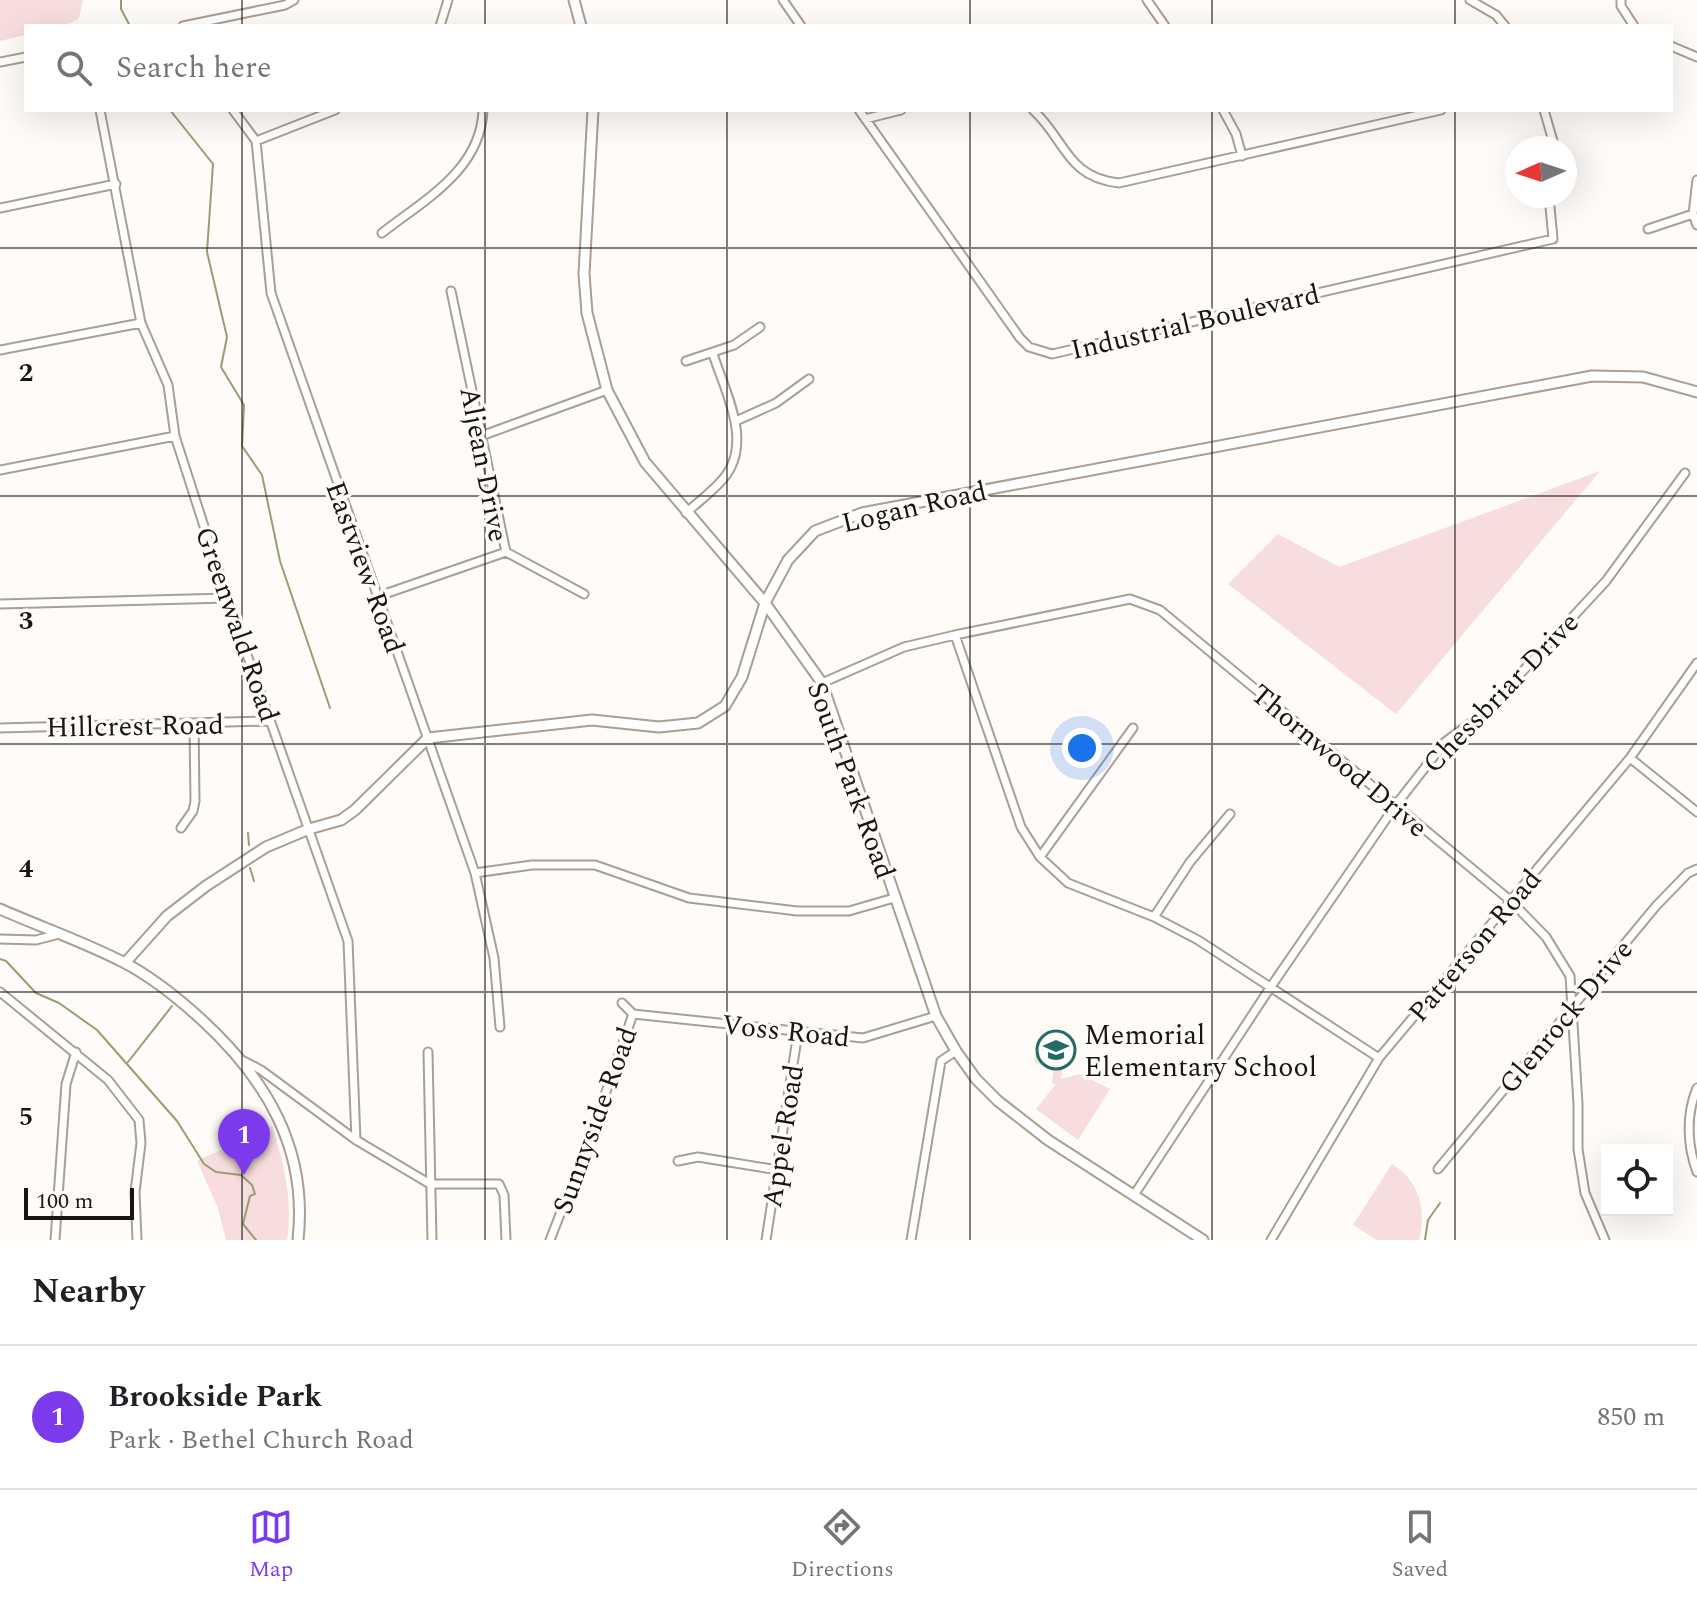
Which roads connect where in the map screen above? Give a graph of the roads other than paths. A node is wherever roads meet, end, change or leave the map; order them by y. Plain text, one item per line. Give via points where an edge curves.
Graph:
1 (294, 0) edge
2 (448, 0) edge
3 (574, 0) edge
4 (783, 0) edge
5 (1147, 0) edge
6 (1470, 0) edge
7 (1621, 0) edge
8 (195, 24) edge
9 (442, 24) edge
10 (580, 24) edge
11 (800, 24) edge
12 (1164, 24) edge
13 (1503, 24) edge
14 (1633, 24) edge
15 (1673, 47) edge
16 (24, 57) edge
17 (1697, 57) edge
18 (0, 62) edge
19 (100, 112) edge
20 (234, 112) edge
21 (330, 112) edge
22 (483, 112) edge
23 (593, 112) edge
24 (860, 112) edge
25 (893, 112) edge
26 (1035, 112) edge
27 (1224, 112) edge
28 (1432, 112) edge
29 (1545, 112) edge
30 (865, 119) junction
31 (1552, 136) edge
32 (256, 141) junction
33 (1242, 156) junction
34 (1697, 180) edge
35 (116, 184) junction
36 (0, 208) edge
37 (1550, 208) edge
38 (1693, 214) junction
39 (1697, 225) edge
40 (1648, 229) dead end
41 (382, 233) dead end
42 (451, 291) dead end
43 (141, 323) junction
44 (760, 327) dead end
45 (0, 350) edge
46 (713, 354) junction
47 (686, 361) dead end
48 (809, 379) dead end
49 (607, 390) junction
50 (1697, 392) edge
51 (736, 421) junction
52 (175, 436) junction
53 (481, 436) junction
54 (0, 470) edge
55 (1685, 473) dead end
56 (686, 513) junction
57 (506, 552) junction
58 (584, 594) dead end
59 (376, 597) junction
60 (227, 598) junction
61 (765, 603) junction
62 (0, 604) edge
63 (955, 635) junction
64 (1697, 664) edge
65 (822, 683) junction
66 (270, 721) junction
67 (194, 723) junction
68 (0, 728) edge
69 (1133, 728) dead end
70 (428, 738) junction
71 (1630, 758) junction
72 (1395, 806) junction
73 (1697, 812) edge
74 (1230, 814) dead end
75 (181, 828) dead end
76 (309, 829) junction
77 (1040, 857) junction
78 (1697, 869) edge
79 (475, 873) junction
80 (894, 898) junction
81 (1511, 901) junction
82 (0, 909) edge
83 (1154, 917) junction
84 (59, 934) junction
85 (0, 939) edge
86 (125, 963) junction
87 (1270, 988) junction
88 (0, 992) edge
89 (622, 1003) dead end
90 (1571, 1011) junction
91 (633, 1014) junction
92 (936, 1016) junction
93 (500, 1027) dead end
94 (798, 1032) junction
95 (956, 1051) junction
96 (76, 1052) junction
97 (428, 1052) dead end
98 (1379, 1058) junction
99 (244, 1061) junction
100 (1697, 1088) edge
101 (356, 1140) junction
102 (678, 1161) dead end
103 (1438, 1169) dead end
104 (778, 1170) junction
105 (1697, 1172) edge
106 (430, 1184) junction
107 (1134, 1195) junction
108 (55, 1240) edge
109 (137, 1240) edge
110 (298, 1240) edge
111 (432, 1240) edge
112 (506, 1240) edge
113 (550, 1240) edge
114 (766, 1240) edge
115 (911, 1240) edge
116 (1203, 1240) edge
117 (1271, 1240) edge
118 (1605, 1240) edge

1 - 8 street
2 - 9 street
3 - 10 street
4 - 11 street
5 - 12 street
6 - 13 street
7 - 14 street
15 - 17 street
16 - 18 street
19 - 35 street, Greenwald Road
20 - 32 street
21 - 32 street
22 - 41 street via 471,157 447,183
23 - 49 street, South Park Road via 584,274 587,313
24 - 30 street, Industrial Boulevard
25 - 30 street
26 - 33 street via 1077,168 1104,182
27 - 33 street
28 - 33 street
29 - 31 street
30 - 37 street, Industrial Boulevard via 1013,329 1029,347 1052,354 1553,239
32 - 59 street, Eastview Road via 271,293
34 - 38 street
35 - 36 street
35 - 43 street, Greenwald Road
38 - 39 street
38 - 40 street
42 - 53 street, Aljean Drive
43 - 45 street
43 - 52 street, Greenwald Road via 168,385
44 - 46 street
46 - 47 street
46 - 51 street
48 - 51 street via 776,403
49 - 53 street
49 - 56 street, South Park Road via 645,462
50 - 61 street, Logan Road via 1643,377 1592,376 862,513 815,531 788,560
51 - 56 street via 736,452 725,478
52 - 54 street
52 - 60 street, Greenwald Road
53 - 57 street, Aljean Drive
55 - 72 street, Chessbriar Drive via 1606,581 1484,713 1445,742
56 - 61 street, South Park Road
57 - 58 street
57 - 59 street, Aljean Drive
59 - 70 street, Eastview Road
60 - 62 street
60 - 66 street, Greenwald Road
61 - 65 street, South Park Road
61 - 70 street, Logan Road via 742,677 725,706 698,723 659,727 592,720
63 - 65 street, Thornwood Drive via 904,647
63 - 72 street, Thornwood Drive via 1130,599 1160,610
63 - 77 street via 1021,827
64 - 71 street, Patterson Road
65 - 80 street, South Park Road
66 - 67 street, Hillcrest Road
66 - 76 street, Greenwald Road
67 - 68 street, Hillcrest Road
67 - 75 street via 195,801
69 - 77 street
70 - 76 street via 355,810
70 - 79 street, Eastview Road
71 - 73 street
71 - 81 street, Patterson Road
72 - 81 street, Thornwood Drive
72 - 87 street, Chessbriar Drive
74 - 83 street
76 - 86 street via 266,847 206,886 167,916
76 - 101 street, Greenwald Road via 348,941
77 - 83 street via 1068,883
78 - 90 street, Glenrock Drive via 1656,906
79 - 80 street via 532,865 595,865 689,898 797,911 849,911
79 - 93 street, Eastview Road via 494,958
80 - 92 street, South Park Road
81 - 90 street, Thornwood Drive via 1546,937 1570,976
81 - 98 street, Patterson Road
82 - 84 street
83 - 87 street
84 - 85 street via 36,940
84 - 86 street
86 - 99 street via 191,1010
87 - 98 street
87 - 107 street, Chessbriar Drive
88 - 96 street
89 - 91 street, Sunnyside Road
90 - 103 street, Glenrock Drive
90 - 118 street, Thornwood Drive via 1578,1149 1585,1193
91 - 94 street, Voss Road
91 - 113 street, Sunnyside Road
92 - 94 street, Voss Road via 863,1038
92 - 95 street, South Park Road
94 - 104 street, Appel Road
95 - 107 street, South Park Road via 998,1101
95 - 115 street via 941,1061
96 - 108 street via 66,1084
96 - 109 street via 108,1080 139,1120
97 - 106 street
98 - 117 street, Patterson Road
99 - 101 street
99 - 110 street via 280,1124 295,1168
100 - 105 street via 1689,1122
101 - 106 street
102 - 104 street via 698,1157
104 - 114 street, Appel Road
106 - 111 street
106 - 112 street via 494,1182 502,1188
107 - 116 street, South Park Road

